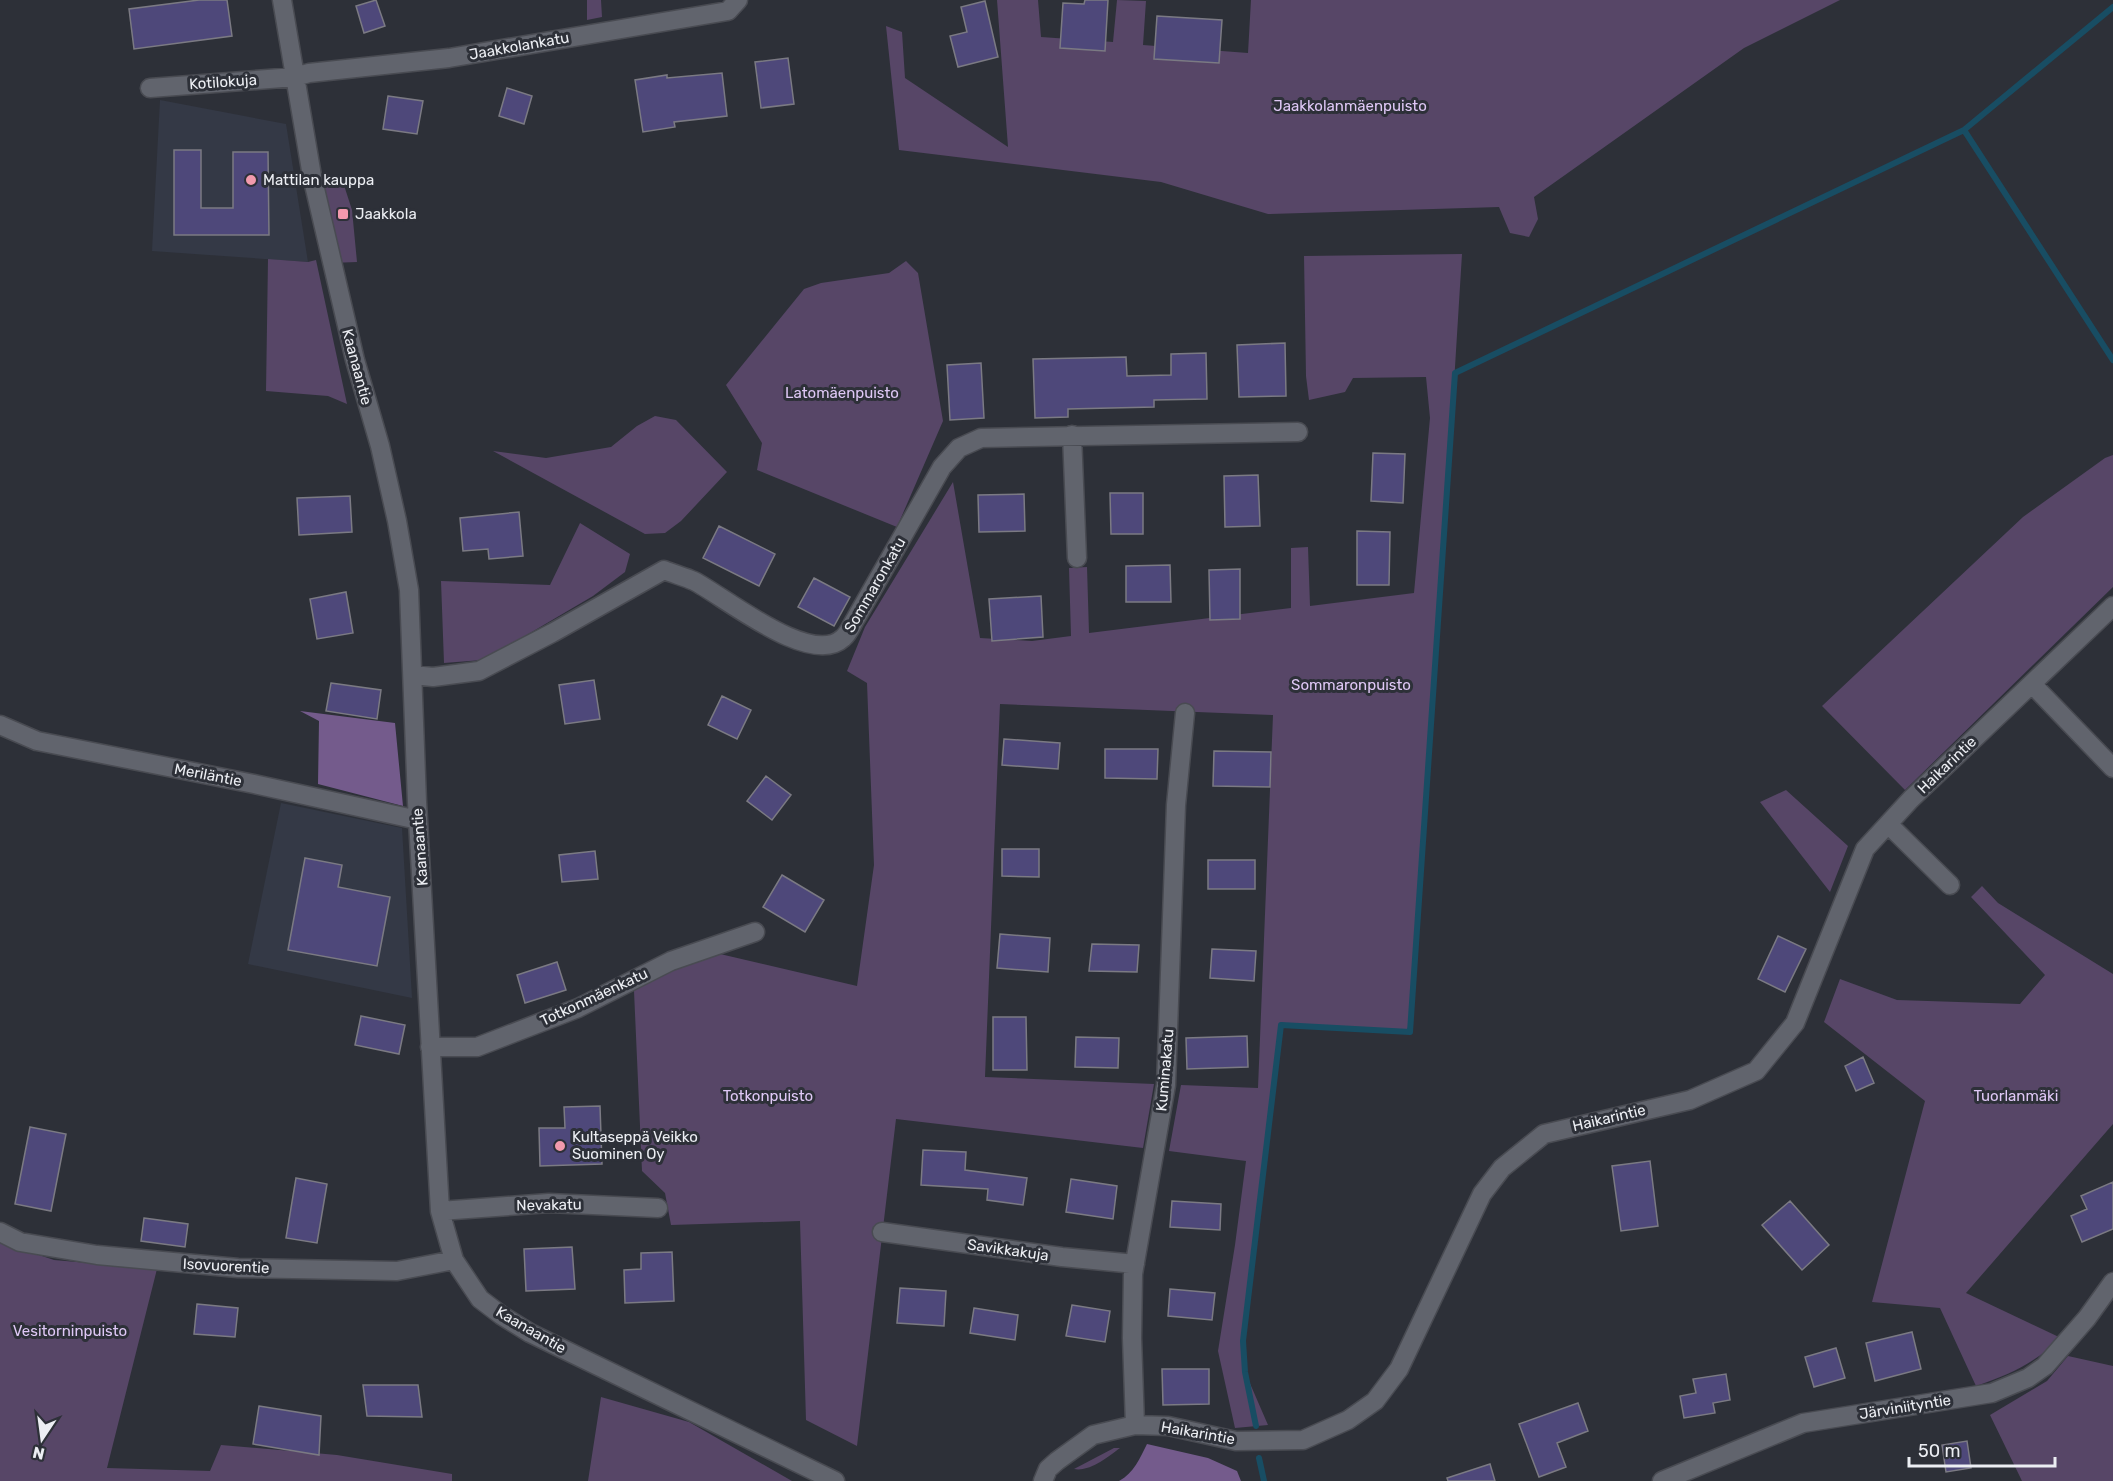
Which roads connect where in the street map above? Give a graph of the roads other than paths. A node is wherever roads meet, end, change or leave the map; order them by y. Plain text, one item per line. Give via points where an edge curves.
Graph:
1 (282, 0) edge
2 (738, 0) edge
3 (295, 77) junction
4 (150, 88) dead end
5 (1299, 432) dead end
6 (1072, 435) junction
7 (1077, 558) dead end
8 (2113, 606) edge
9 (413, 675) junction
10 (2032, 684) junction
11 (1185, 713) dead end
12 (0, 725) edge
13 (2113, 768) edge
14 (418, 820) junction
15 (1888, 824) junction
16 (1950, 885) dead end
17 (755, 932) dead end
18 (430, 1047) junction
19 (658, 1208) dead end
20 (441, 1211) junction
21 (0, 1232) edge
22 (882, 1233) dead end
23 (454, 1260) junction
24 (1135, 1264) junction
25 (2113, 1282) edge
26 (1135, 1425) junction
27 (835, 1481) edge
28 (1043, 1481) edge
29 (1662, 1481) edge

1 - 3 street, Kaanaantie
2 - 3 street, Jaakkolankatu via 728,11 449,58
3 - 4 street, Kotilokuja
3 - 9 street, Kaanaantie via 329,252 397,521 409,590
5 - 6 street, Sommaronkatu
6 - 7 street
6 - 9 street, Sommaronkatu via 981,438 959,448 942,467 843,639 806,644 783,635 694,581 664,570 479,671 433,677
8 - 10 street, Haikarintie
9 - 14 street, Kaanaantie
10 - 13 street
10 - 15 street, Haikarintie
11 - 24 street, Kuminakatu via 1176,805 1166,1085
12 - 14 street, Meriläntie via 37,741
14 - 18 street, Kaanaantie
15 - 16 street
15 - 26 street, Haikarintie via 1865,849 1795,1023 1756,1071 1690,1100 1544,1134 1502,1168 1482,1194 1398,1369 1375,1401 1348,1420 1303,1440 1236,1441 1168,1426
17 - 18 street, Totkonmäenkatu via 671,961 578,1008 477,1047
18 - 20 street, Kaanaantie
19 - 20 street, Nevakatu via 549,1203
20 - 23 street, Kaanaantie
21 - 23 street, Isovuorentie via 20,1242 97,1255 238,1268 397,1271
22 - 24 street, Savikkakuja
23 - 27 street, Kaanaantie via 480,1299 530,1334
24 - 26 street, Kuminakatu
25 - 29 street, Järviniityntie via 2045,1366 2028,1378 1992,1393 1803,1423
26 - 28 street, Haikarintie via 1093,1435 1048,1469

